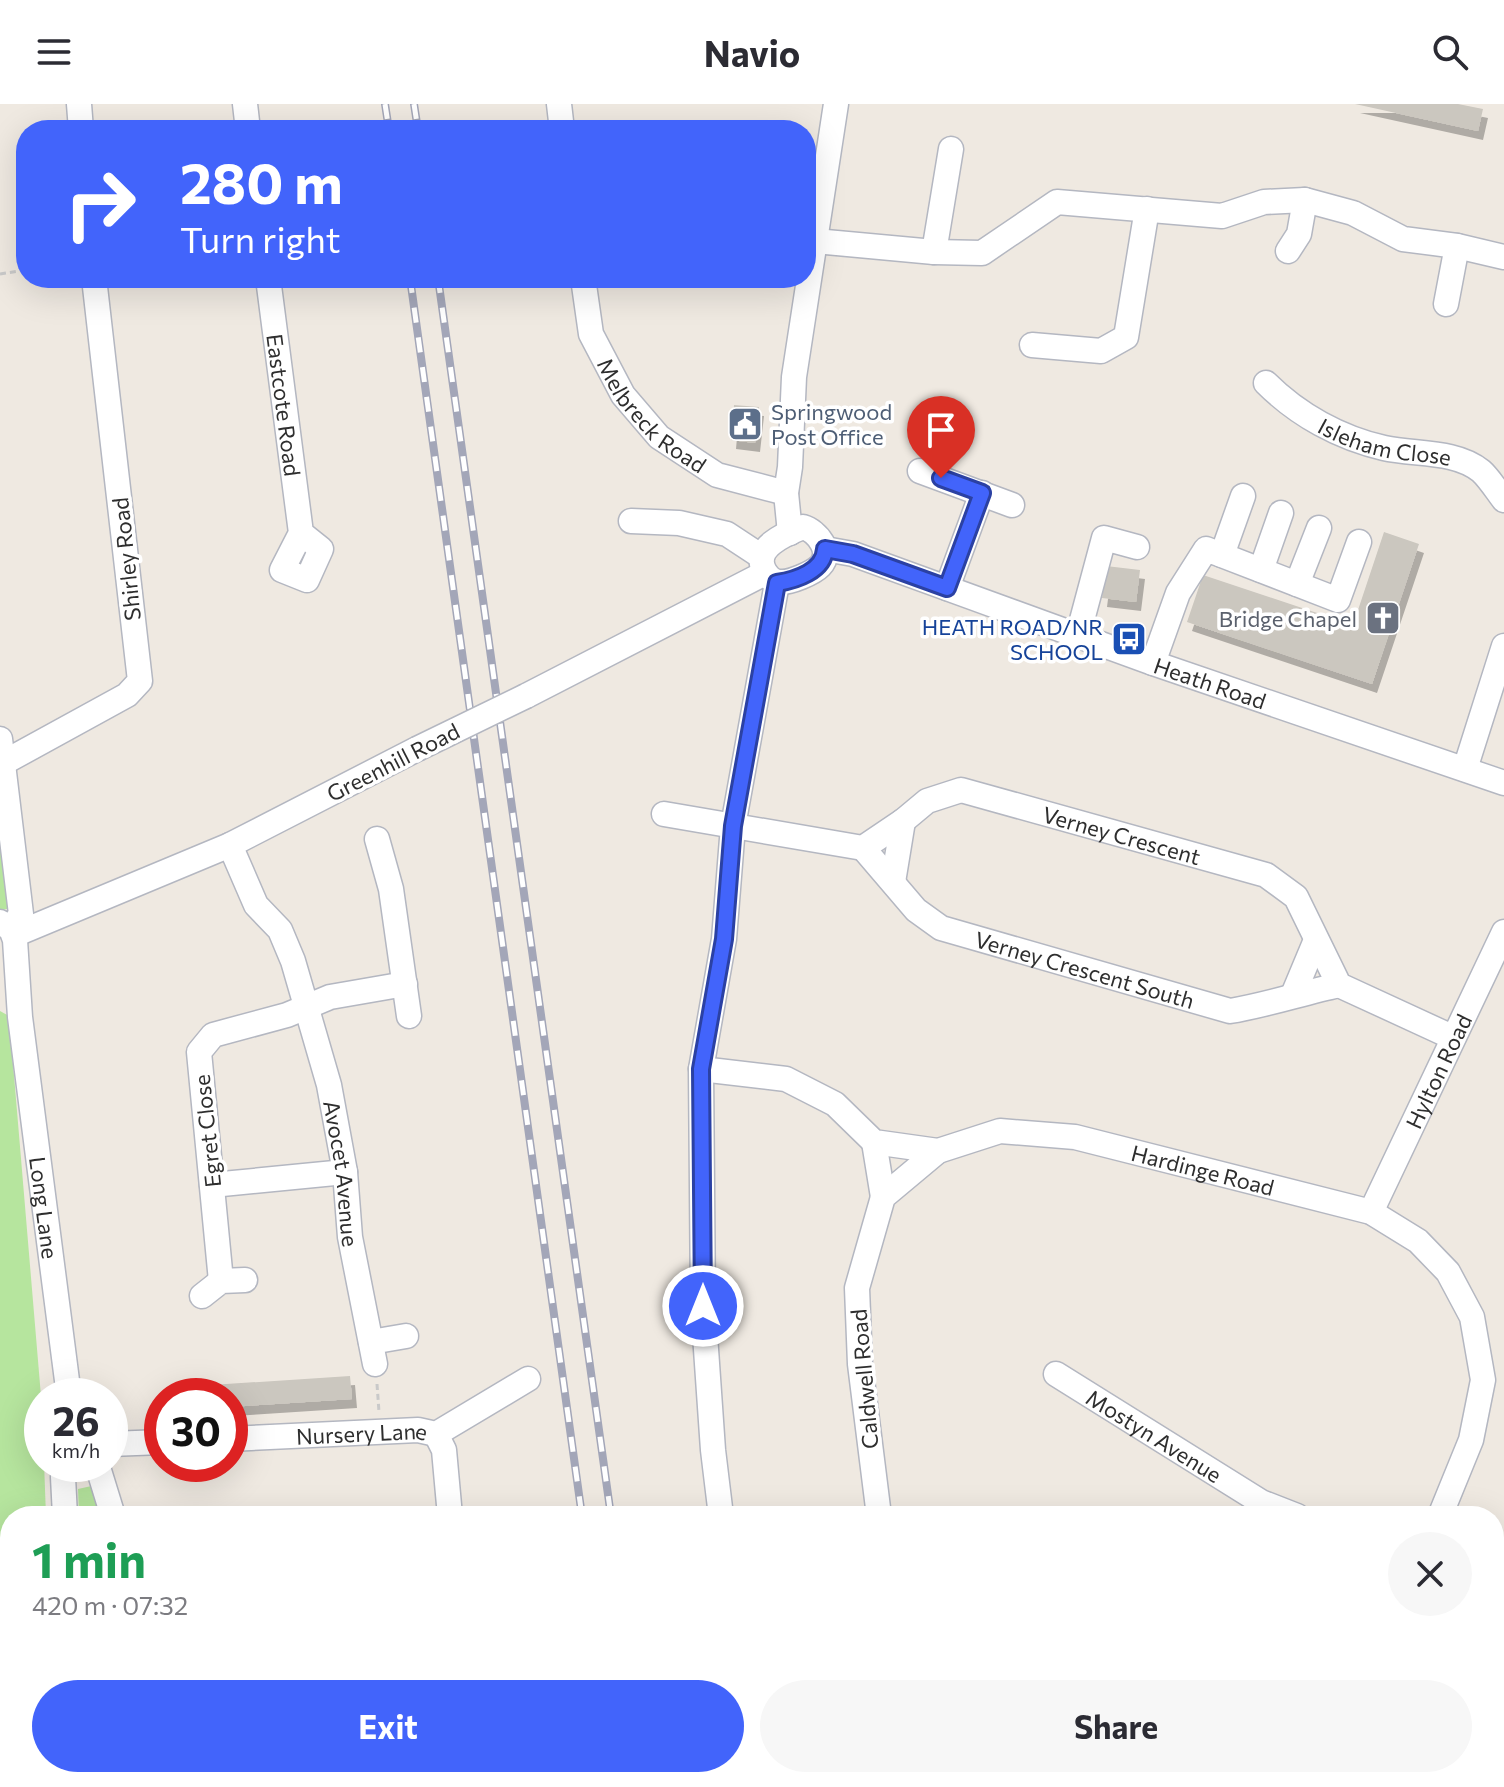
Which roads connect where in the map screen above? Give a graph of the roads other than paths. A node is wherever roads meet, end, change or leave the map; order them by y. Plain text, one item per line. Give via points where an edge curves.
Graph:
1 (836, 104) edge
2 (951, 149) dead end
3 (816, 176) edge
4 (1305, 200) junction
5 (1147, 209) junction
6 (816, 241) edge
7 (1457, 246) junction
8 (1288, 251) dead end
9 (934, 252) junction
10 (1504, 257) edge
11 (95, 288) edge
12 (269, 288) edge
13 (584, 288) edge
14 (808, 288) edge
15 (1446, 304) dead end
16 (1032, 345) dead end
17 (1266, 383) dead end
18 (920, 471) dead end
19 (786, 493) junction
20 (982, 493) junction
21 (1243, 496) dead end
22 (1504, 500) edge
23 (1012, 505) dead end
24 (1281, 513) dead end
25 (631, 521) dead end
26 (1319, 528) dead end
27 (301, 533) dead end
28 (790, 533) junction
29 (1359, 542) dead end
30 (1137, 547) dead end
31 (825, 549) junction
32 (1222, 555) junction
33 (1261, 570) junction
34 (768, 571) junction
35 (1297, 584) junction
36 (947, 588) junction
37 (1078, 635) junction
38 (1504, 646) edge
39 (1153, 663) junction
40 (2, 751) edge
41 (1465, 769) junction
42 (1504, 783) edge
43 (664, 814) dead end
44 (903, 821) junction
45 (733, 826) junction
46 (377, 839) dead end
47 (230, 845) junction
48 (863, 848) junction
49 (893, 882) junction
50 (1504, 932) edge
51 (8, 938) edge
52 (1316, 940) junction
53 (0, 980) edge
54 (405, 984) junction
55 (1339, 985) junction
56 (1293, 995) junction
57 (306, 1007) junction
58 (409, 1016) dead end
59 (20, 1017) junction
60 (1452, 1037) junction
61 (701, 1069) junction
62 (874, 1142) junction
63 (938, 1151) junction
64 (345, 1172) junction
65 (212, 1185) junction
66 (883, 1197) junction
67 (1371, 1212) junction
68 (223, 1286) dead end
69 (406, 1336) dead end
70 (1056, 1374) dead end
71 (67, 1378) edge
72 (528, 1379) dead end
73 (436, 1434) junction
74 (248, 1438) edge
75 (63, 1482) edge
76 (103, 1482) edge
77 (64, 1506) edge
78 (110, 1506) edge
79 (449, 1506) edge
80 (720, 1506) edge
81 (878, 1506) edge
82 (1254, 1506) edge
83 (1444, 1506) edge

1 - 3 street
2 - 9 street
4 - 5 street via 1264,202 1222,216
4 - 7 street via 1353,213 1403,239
4 - 8 street via 1299,234
5 - 9 street via 1057,202 982,253
5 - 16 street via 1126,337 1101,351
6 - 9 street
7 - 10 street
7 - 15 street
11 - 40 street, Shirley Road via 140,681 127,695
12 - 27 street, Eastcote Road
13 - 19 street, Melbreck Road via 591,334 623,395 659,437 717,475
14 - 19 street via 794,377
17 - 22 street, Isleham Close via 1289,406 1325,427 1384,448 1444,455 1480,470
18 - 20 street
19 - 28 street
20 - 23 street
20 - 36 street
21 - 32 street
24 - 33 street
25 - 34 street via 679,523 727,534
26 - 35 street
28 - 31 street via 803,527 812,530
28 - 34 street via 768,545
29 - 35 street via 1338,600
30 - 37 street via 1104,538
31 - 34 street via 820,566 788,581
31 - 36 street, Heath Road
32 - 33 street
32 - 39 street via 1206,549 1178,593
33 - 35 street
34 - 45 street
34 - 47 street, Greenhill Road, bridge
36 - 37 street, Heath Road
37 - 39 street, Heath Road
38 - 41 street
39 - 41 street, Heath Road
40 - 51 street, Long Lane via 21,914
41 - 42 street, Heath Road
43 - 45 street
44 - 48 street, Verney Crescent
44 - 49 street
44 - 52 street, Verney Crescent via 927,801 961,790 1266,875 1296,897
45 - 48 street
45 - 61 street via 724,939
46 - 54 street via 391,889
47 - 51 street, Greenhill Road
47 - 57 street, Avocet Avenue via 256,905 280,930
48 - 49 street, Verney Crescent South
49 - 56 street, Verney Crescent South via 916,910 941,928 1230,1011
50 - 60 street, Hylton Road
51 - 59 street, Long Lane
52 - 55 street, Verney Crescent
52 - 56 street
53 - 59 street, Long Lane
54 - 57 street via 330,997
54 - 58 street
55 - 56 street, Verney Crescent South
55 - 60 street
57 - 64 street, Avocet Avenue via 329,1085
57 - 65 street, Egret Close via 213,1035 199,1052
59 - 71 street, Long Lane
60 - 67 street, Hylton Road
61 - 62 street via 786,1079 835,1104
61 - 80 street via 703,1306
62 - 63 street, Hardinge Road
62 - 66 street, Caldwell Road
63 - 66 street
63 - 67 street, Hardinge Road via 1000,1131 1075,1137
64 - 65 street
64 - 69 street, Avocet Avenue via 350,1237 373,1353
65 - 68 street, Egret Close
66 - 81 street, Caldwell Road via 857,1288 860,1364
67 - 83 street, Hardinge Road via 1418,1241 1448,1272 1472,1317 1483,1380 1471,1440
70 - 82 street, Mostyn Avenue
72 - 73 street, Nursery Lane
73 - 74 street, Nursery Lane via 418,1430
73 - 79 street via 444,1450
75 - 77 street
76 - 78 street

